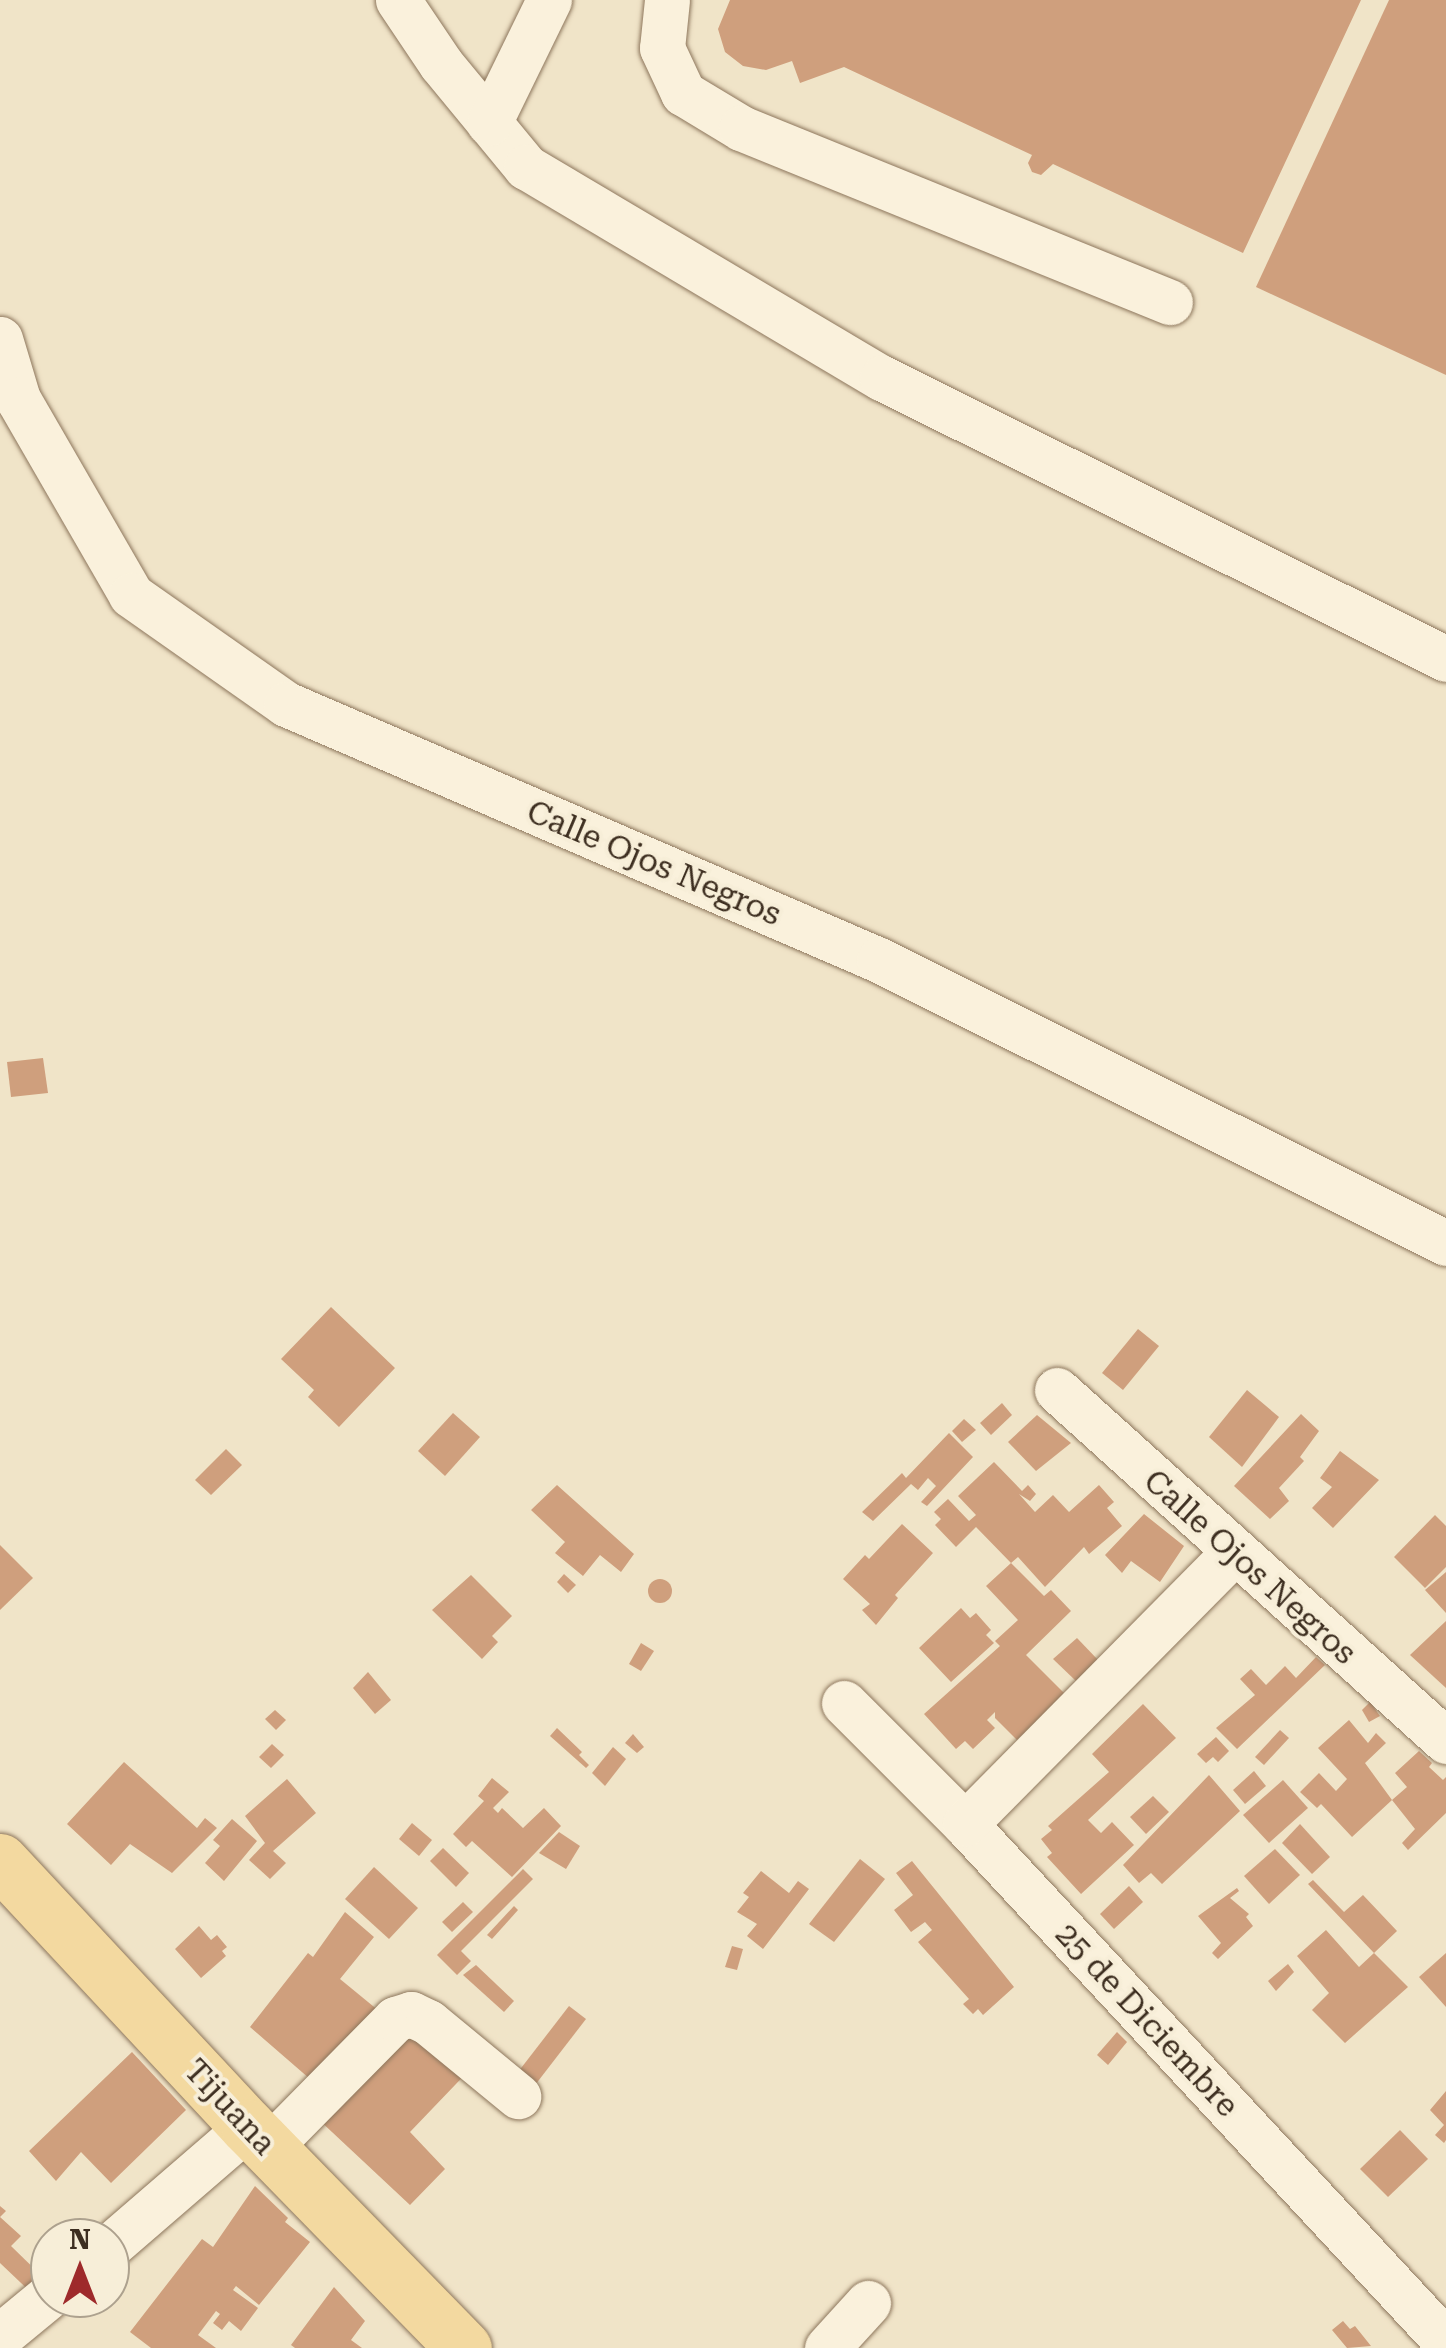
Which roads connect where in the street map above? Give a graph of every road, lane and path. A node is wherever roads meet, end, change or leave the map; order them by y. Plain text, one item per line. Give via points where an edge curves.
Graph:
1 (398, 0) edge
2 (549, 0) edge
3 (667, 0) edge
4 (489, 122) junction
5 (1170, 302) dead end
6 (0, 339) edge
7 (1446, 659) edge
8 (1446, 1243) edge
9 (1057, 1390) dead end
10 (1232, 1554) junction
11 (844, 1703) dead end
12 (1446, 1741) edge
13 (965, 1824) junction
14 (0, 1861) edge
15 (518, 2096) dead end
16 (258, 2137) junction
17 (130, 2231) edge
18 (868, 2303) dead end
19 (30, 2312) edge
20 (0, 2336) edge
21 (1446, 2342) edge
22 (464, 2348) edge
23 (827, 2348) edge

1 - 4 street
2 - 4 street
3 - 5 street via 662,48 683,93 741,128
4 - 7 street via 526,167 882,378
6 - 8 street, Calle Ojos Negros via 18,399 131,595 286,704 879,960
9 - 10 street, Calle Ojos Negros
10 - 12 street, Calle Ojos Negros
10 - 13 street
11 - 13 street, 25 de Diciembre
13 - 21 street, 25 de Diciembre
14 - 16 main road, Tijuana
15 - 16 street via 411,2014 395,2019
16 - 17 street
16 - 22 main road, Tijuana
18 - 23 street
19 - 20 street

